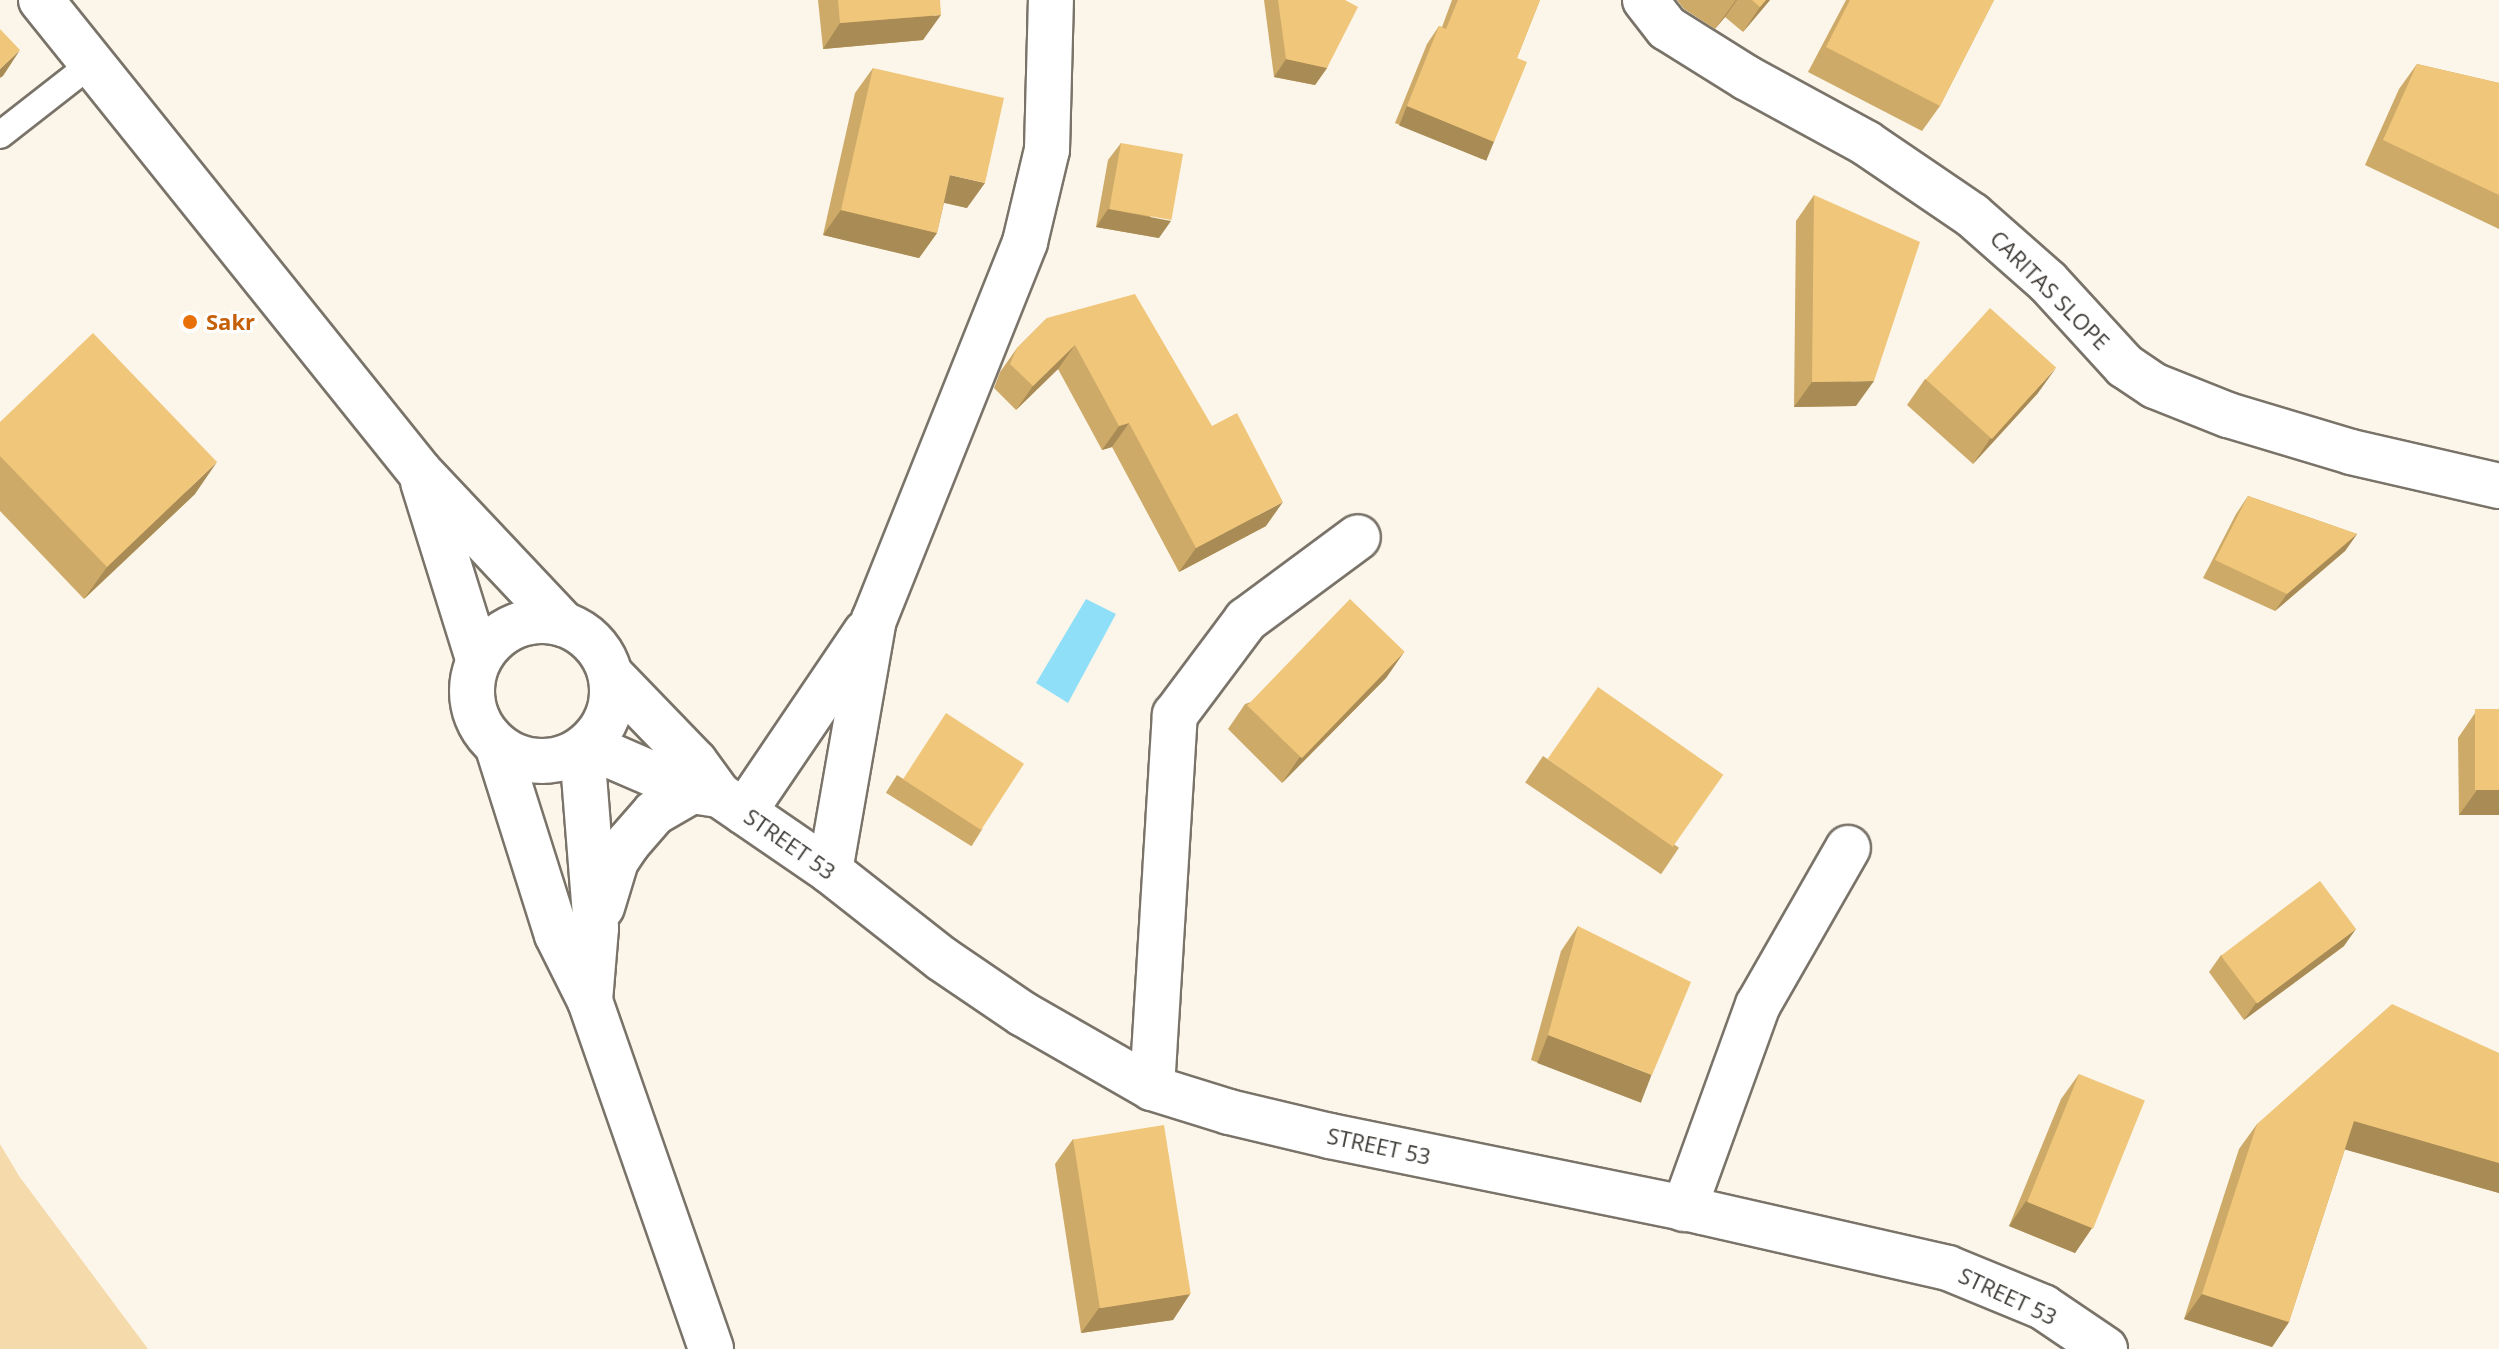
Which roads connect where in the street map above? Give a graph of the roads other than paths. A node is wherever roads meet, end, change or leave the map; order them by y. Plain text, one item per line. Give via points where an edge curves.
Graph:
1 (41, 0) edge
2 (1051, 0) edge
3 (1645, 0) edge
4 (92, 63) junction
5 (0, 135) edge
6 (420, 472) junction
7 (2499, 486) edge
8 (1358, 537) dead end
9 (874, 620) junction
10 (563, 624) junction
11 (478, 659) junction
12 (611, 675) junction
13 (498, 748) junction
14 (585, 748) junction
15 (718, 799) junction
16 (1848, 848) dead end
17 (830, 871) junction
18 (596, 928) junction
19 (590, 1001) junction
20 (1152, 1088) junction
21 (1684, 1209) junction
22 (711, 1349) edge
23 (2105, 1349) edge

1 - 4 street
2 - 9 street via 1047,150 1025,242
3 - 7 street, CARITAS SLOPE via 1667,28 1866,143 1972,215 2048,282 2125,366 2155,386 2228,415 2351,452
4 - 5 lane
4 - 6 street
6 - 10 street
6 - 11 street
8 - 20 street via 1246,620 1175,715
9 - 15 street
9 - 17 street
10 - 11 street via 530,621 500,633
10 - 12 street via 585,635
11 - 13 street via 470,690 477,722
12 - 14 street via 612,701 604,726
12 - 15 street via 695,762
13 - 14 street via 525,761 555,762
13 - 19 street via 557,935
14 - 15 street
14 - 18 street
15 - 17 street, STREET 53
15 - 18 street via 654,813 616,861
16 - 21 street via 1758,1005
17 - 20 street, STREET 53 via 1011,1006
18 - 19 street
19 - 22 street
20 - 21 street, STREET 53 via 1330,1136
21 - 23 street, STREET 53 via 1948,1268 2043,1307

